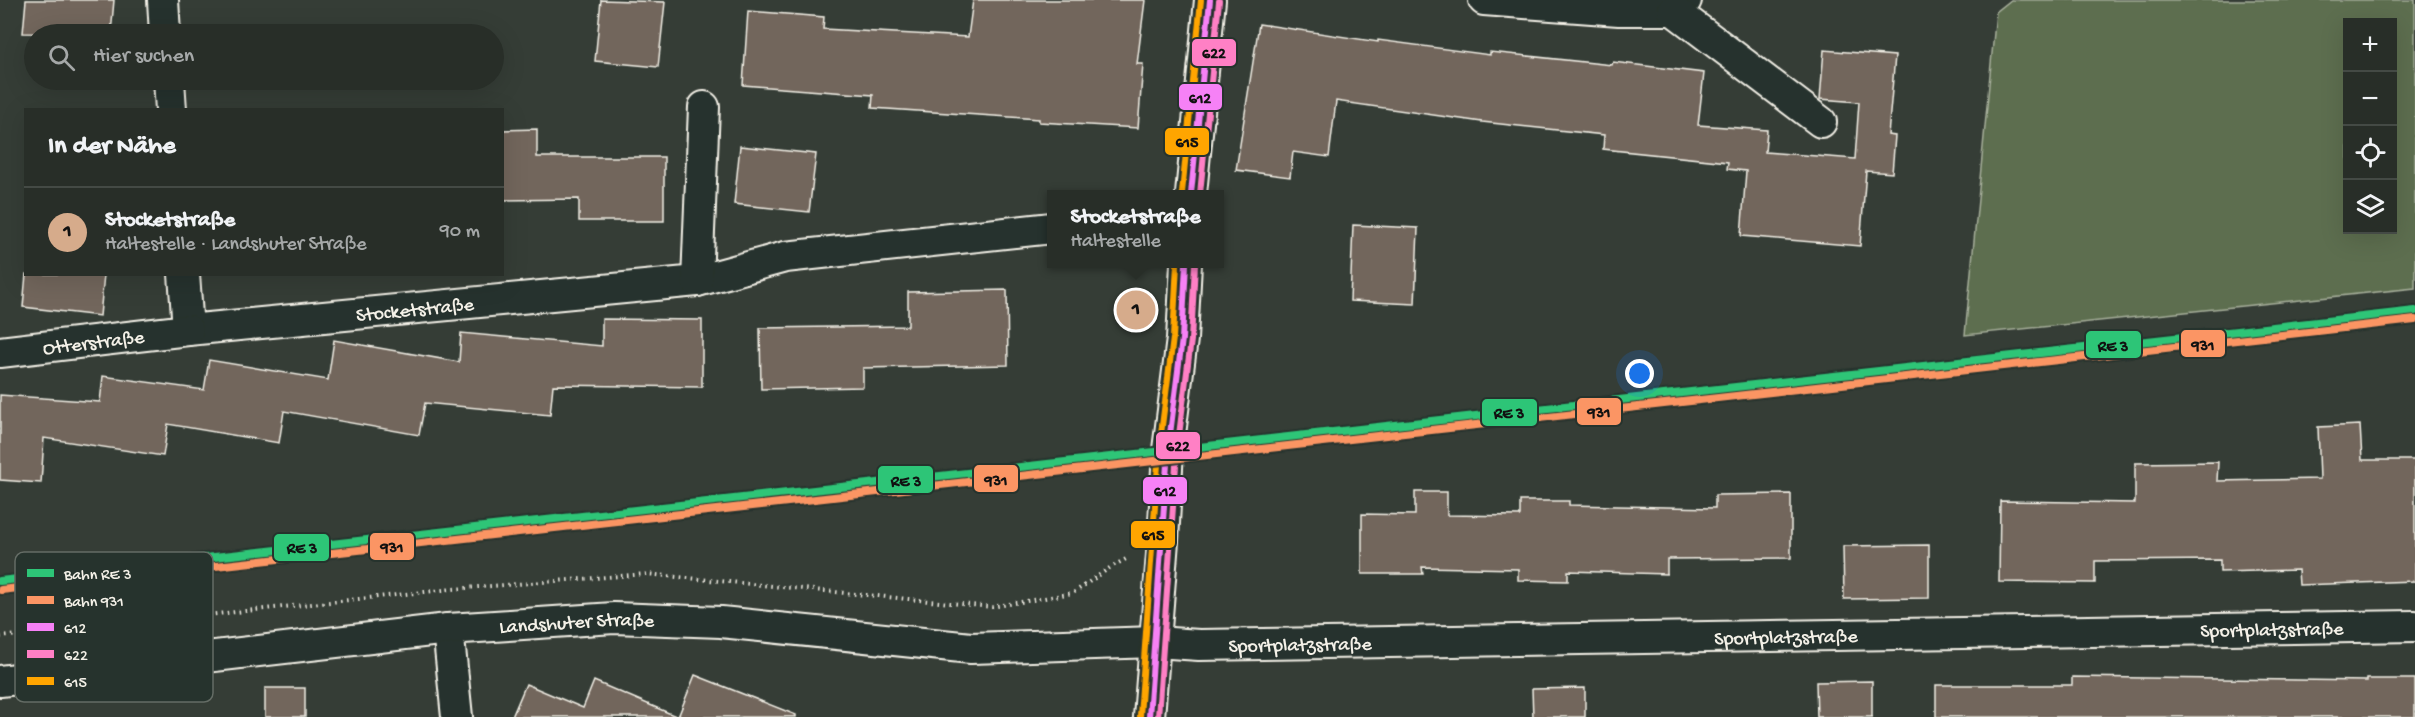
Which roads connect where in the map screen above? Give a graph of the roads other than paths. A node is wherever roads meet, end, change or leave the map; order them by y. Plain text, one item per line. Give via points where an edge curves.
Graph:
1 (163, 0) edge
2 (1210, 0) edge
3 (1484, 0) edge
4 (1680, 5) edge
5 (164, 24) edge
6 (170, 90) edge
7 (704, 107) dead end
8 (171, 108) edge
9 (1821, 122) dead end
10 (1191, 190) edge
11 (1047, 229) edge
12 (1186, 268) edge
13 (184, 276) edge
14 (697, 281) junction
15 (188, 330) junction
16 (0, 352) edge
17 (2415, 626) edge
18 (448, 629) junction
19 (1156, 642) junction
20 (213, 656) edge
21 (15, 679) edge
22 (0, 681) edge
23 (457, 717) edge
24 (1149, 717) edge

1 - 5 street
2 - 10 street
3 - 4 street via 1618,10
4 - 9 street
6 - 8 street
7 - 14 street
11 - 14 street, Stocketstraße via 785,257
12 - 19 street via 1182,339 1168,450
13 - 15 street
14 - 15 street, Stocketstraße
15 - 16 street, Otterstraße
17 - 19 street, Sportplatzstraße via 1199,645
18 - 19 street, Landshuter Straße via 614,618 721,622 970,648
18 - 20 street, Landshuter Straße
18 - 23 street
19 - 24 street
21 - 22 street, Landshuter Straße

